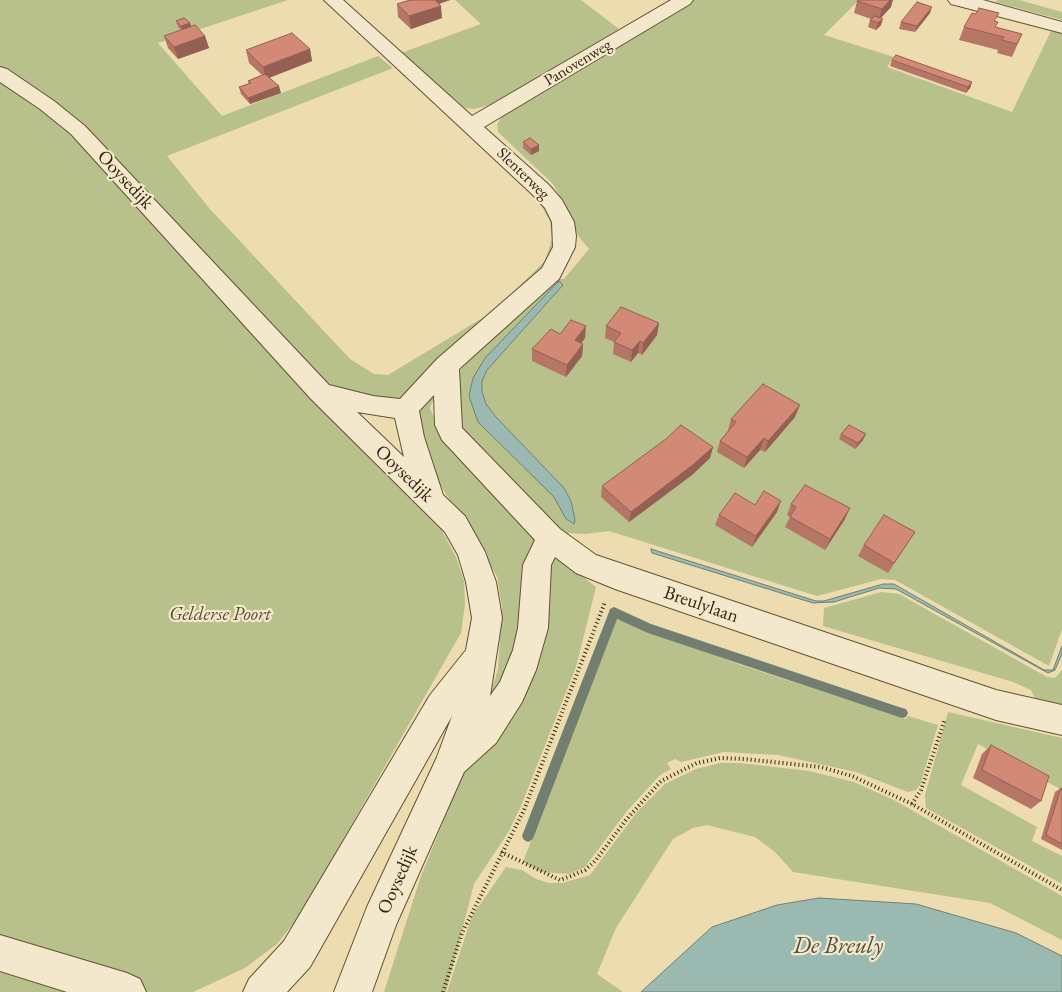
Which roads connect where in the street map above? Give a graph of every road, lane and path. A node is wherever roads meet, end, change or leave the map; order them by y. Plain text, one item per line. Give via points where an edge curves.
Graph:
1 (334, 0) edge
2 (684, 0) edge
3 (957, 0) edge
4 (1062, 28) edge
5 (0, 73) edge
6 (472, 125) junction
7 (446, 366) junction
8 (320, 392) junction
9 (406, 409) junction
10 (430, 499) junction
11 (550, 537) junction
12 (615, 576) junction
13 (480, 656) junction
14 (954, 691) junction
15 (1062, 720) edge
16 (451, 763) junction
17 (912, 804) junction
18 (501, 852) junction
19 (1062, 890) edge
20 (0, 953) edge
21 (126, 992) edge
22 (262, 992) edge
23 (354, 992) edge
24 (443, 992) edge

1 - 6 street, Slenterweg via 404,67
2 - 6 street, Panovenweg
3 - 4 street
5 - 8 street, Ooysedijk via 47,104 78,130
6 - 7 street, Slenterweg via 554,205 563,222 564,247 551,273
7 - 9 street, Slenterweg
7 - 11 street, Breulylaan via 451,433
8 - 9 street via 373,406
8 - 10 street, Ooysedijk
9 - 10 street via 411,438
10 - 13 street, Ooysedijk via 455,524 471,552 481,582 486,618
11 - 12 street, Breulylaan via 586,564
11 - 16 street via 537,565 533,628 517,677 485,732
12 - 14 street, Breulylaan
12 - 18 path via 524,810
13 - 16 street, Ooysedijk via 472,704
13 - 22 street via 441,706 297,954
14 - 15 street, Breulylaan via 996,705
14 - 17 path via 921,790
16 - 23 street, Ooysedijk via 380,920
17 - 18 path via 852,776 821,767 720,758 697,763 660,781 595,861 578,873 560,880
17 - 19 path
18 - 24 path via 462,933
20 - 21 street

